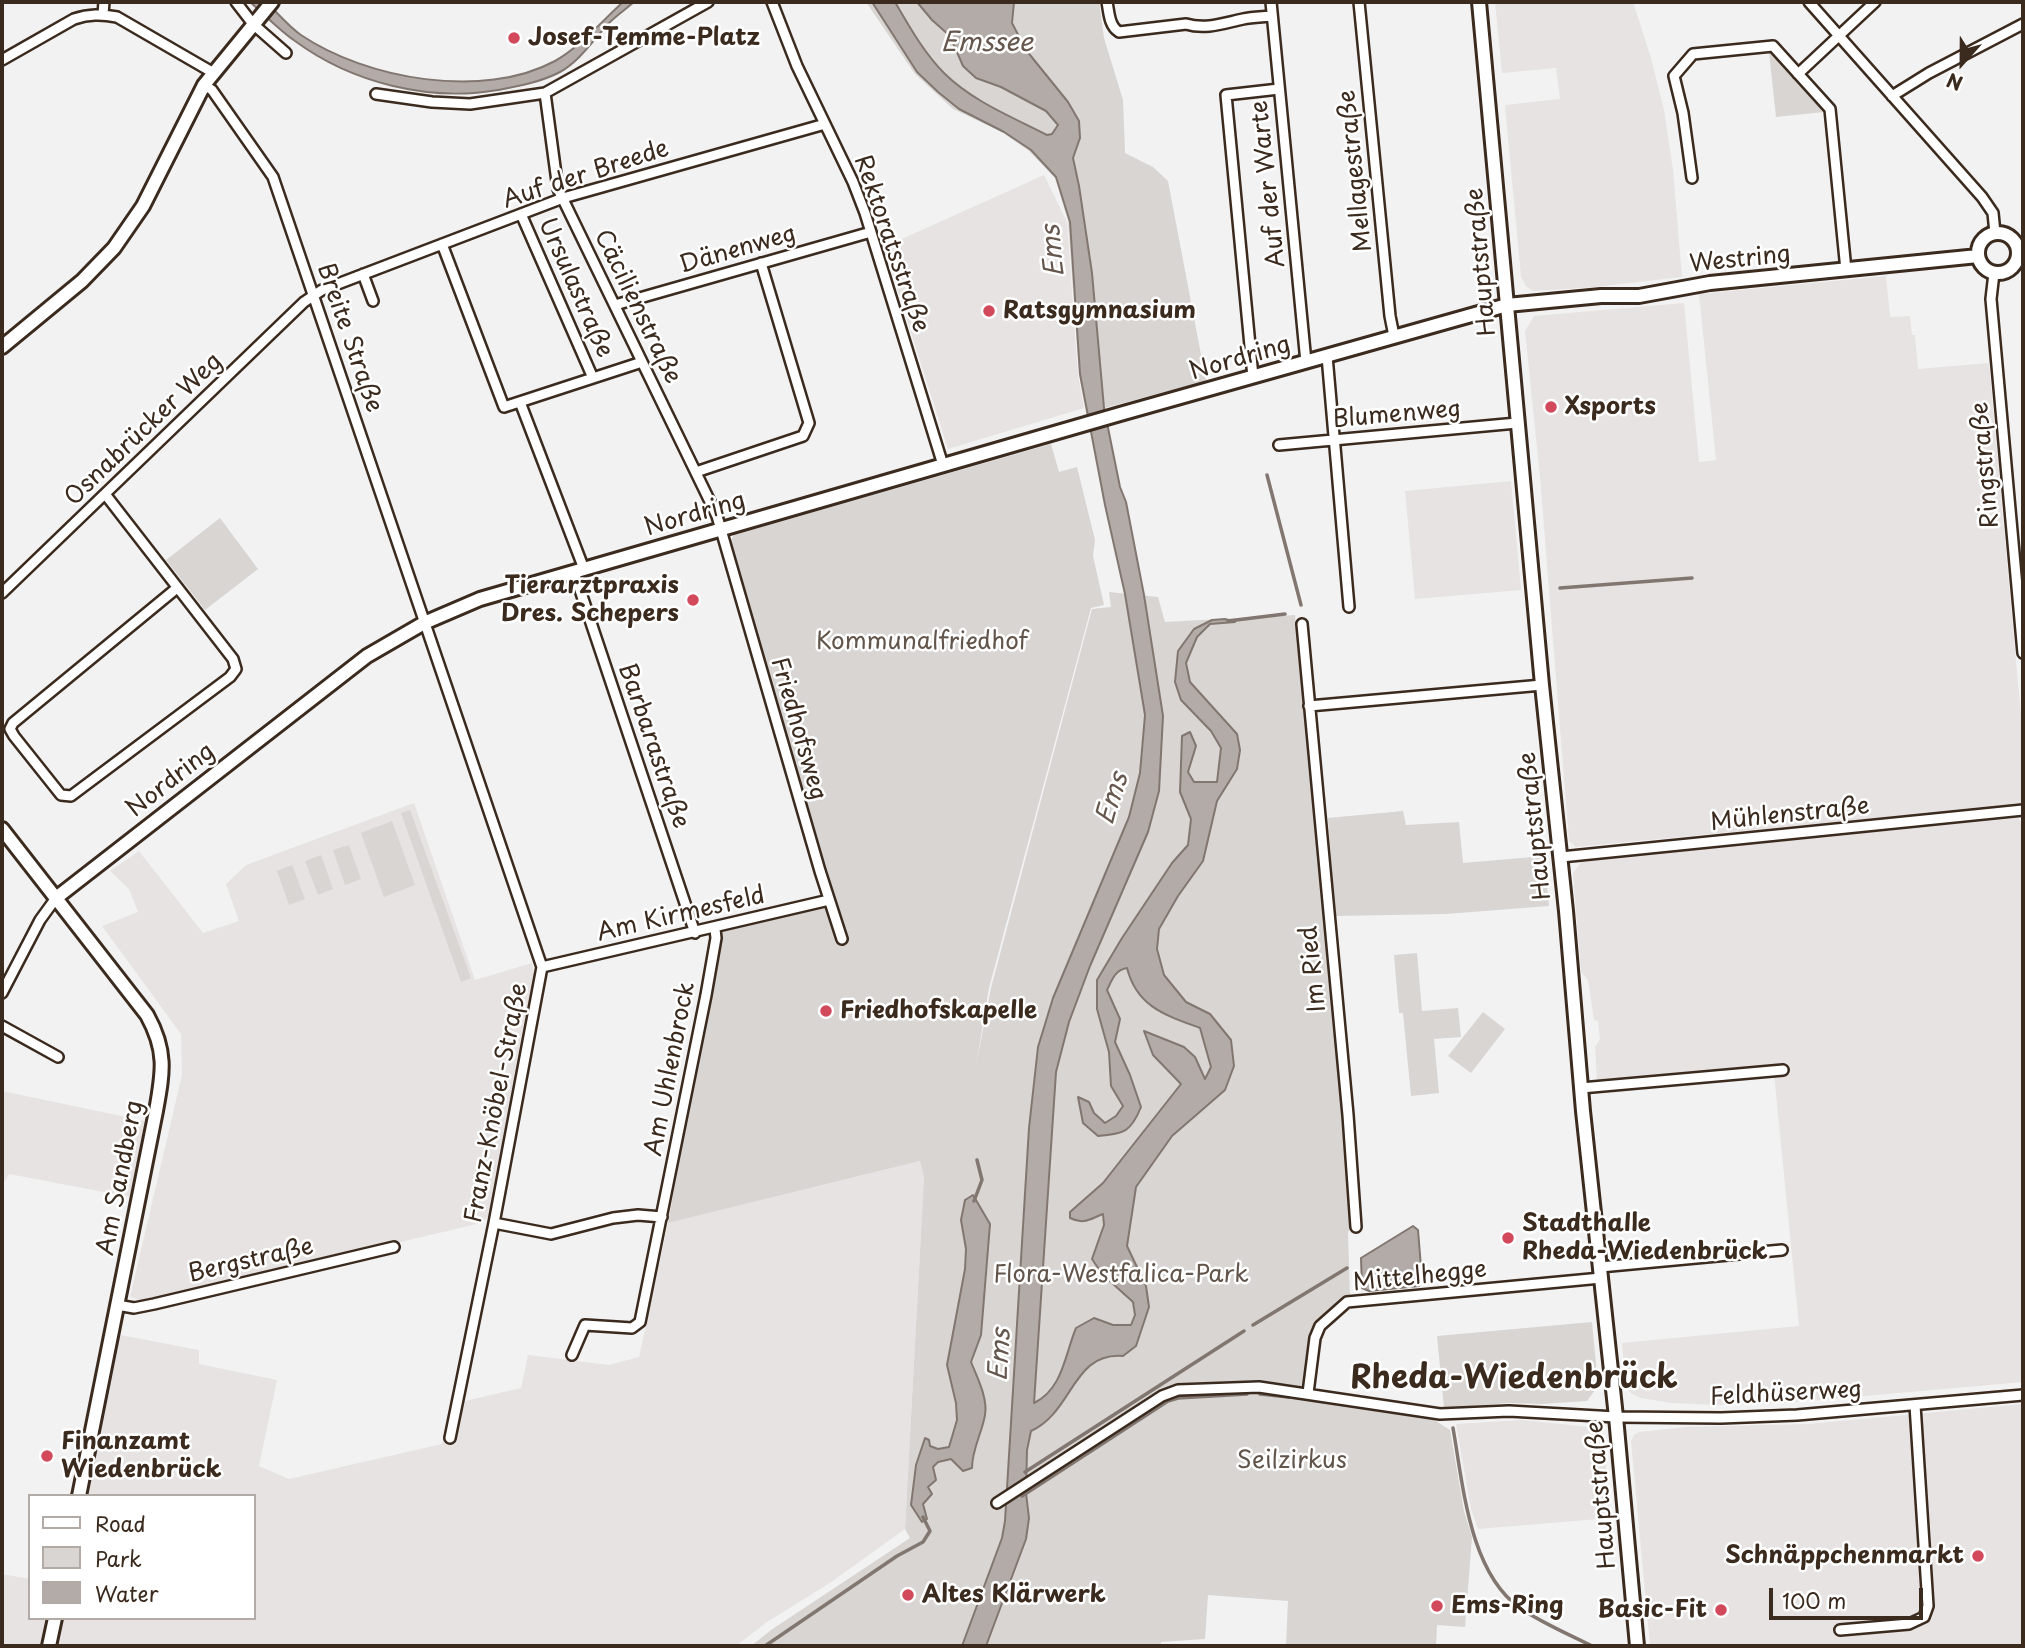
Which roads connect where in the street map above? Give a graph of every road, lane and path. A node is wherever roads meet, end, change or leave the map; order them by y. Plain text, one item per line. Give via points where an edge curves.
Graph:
1 (103, 2) edge
2 (236, 2) edge
3 (708, 2) edge
4 (772, 2) edge
5 (1107, 2) edge
6 (1271, 2) edge
7 (1359, 2) edge
8 (1479, 2) edge
9 (1809, 2) edge
10 (1875, 2) edge
11 (271, 3) edge
12 (103, 15) junction
13 (1272, 16) junction
14 (255, 22) junction
15 (2023, 24) edge
16 (1839, 36) junction
17 (286, 53) dead end
18 (2, 60) edge
19 (212, 72) junction
20 (1798, 74) junction
21 (204, 85) junction
22 (1279, 89) junction
23 (545, 93) junction
24 (376, 94) dead end
25 (1892, 96) junction
26 (825, 124) junction
27 (1692, 178) dead end
28 (563, 198) junction
29 (521, 214) junction
30 (871, 232) junction
31 (1995, 233) junction
32 (442, 244) junction
33 (2020, 249) edge
34 (1978, 256) junction
35 (761, 263) junction
36 (1846, 270) junction
37 (1994, 273) junction
38 (363, 274) junction
39 (314, 295) junction
40 (373, 301) dead end
41 (615, 305) junction
42 (1507, 305) junction
43 (1394, 336) junction
44 (2, 347) edge
45 (1327, 356) junction
46 (642, 362) junction
47 (1306, 362) junction
48 (1253, 377) junction
49 (593, 378) junction
50 (520, 402) junction
51 (1517, 423) junction
52 (1335, 440) junction
53 (1279, 445) dead end
54 (943, 465) junction
55 (696, 472) junction
56 (105, 494) junction
57 (721, 529) junction
58 (579, 570) junction
59 (177, 588) junction
60 (2, 593) edge
61 (1349, 607) dead end
62 (424, 623) junction
63 (1301, 624) dead end
64 (2022, 630) edge
65 (2023, 653) edge
66 (1542, 685) junction
67 (1309, 706) junction
68 (2023, 810) edge
69 (2, 829) edge
70 (1561, 857) junction
71 (56, 898) junction
72 (829, 900) junction
73 (715, 929) junction
74 (695, 933) junction
75 (842, 939) dead end
76 (542, 967) junction
77 (5, 977) edge
78 (2, 993) edge
79 (2, 1026) edge
80 (58, 1057) dead end
81 (1783, 1070) dead end
82 (1581, 1088) junction
83 (662, 1217) junction
84 (494, 1223) junction
85 (1356, 1227) dead end
86 (394, 1247) dead end
87 (1783, 1250) dead end
88 (1601, 1272) junction
89 (117, 1305) junction
90 (572, 1355) dead end
91 (1308, 1393) junction
92 (2023, 1395) edge
93 (1915, 1405) junction
94 (1616, 1417) junction
95 (450, 1438) dead end
96 (79, 1494) edge
97 (997, 1503) dead end
98 (55, 1620) edge
99 (1840, 1630) dead end
100 (49, 1646) edge
101 (1637, 1646) edge

1 - 12 street
2 - 14 street
3 - 23 street
4 - 26 street, Rektoratsstraße
5 - 13 street via 1111,23 1119,32
6 - 13 street, Auf der Warte
7 - 43 street, Mellagestraße
8 - 42 main road, Hauptstraße
9 - 16 street
10 - 16 street
11 - 14 main road
12 - 18 street via 74,19
12 - 19 street via 117,17
13 - 22 street, Auf der Warte
14 - 17 street
14 - 19 main road
15 - 25 street
16 - 20 street
16 - 25 street
19 - 21 main road
20 - 27 street via 1773,46 1693,54 1674,76
20 - 36 street via 1830,109
21 - 39 street, Breite Straße via 273,177
21 - 44 main road via 143,206 114,248 82,281
22 - 47 street, Auf der Warte
22 - 48 street via 1226,94
23 - 24 street via 470,104
23 - 28 street, Cäcilienstraße
25 - 31 street via 1982,197 1993,213
26 - 28 street, Auf der Breede
26 - 30 street, Rektoratsstraße
28 - 29 street, Auf der Breede
28 - 41 street, Cäcilienstraße
29 - 32 street, Auf der Breede
29 - 49 street, Ursulastraße
30 - 35 street, Dänenweg
30 - 54 street, Rektoratsstraße
31 - 33 main road via 2010,237
31 - 34 main road via 1982,241
32 - 38 street, Auf der Breede
32 - 50 street via 503,407
33 - 37 main road via 2008,270
34 - 36 main road, Westring
34 - 37 main road via 1986,270
35 - 41 street, Dänenweg
35 - 55 street via 809,423 803,436
36 - 42 main road, Westring via 1710,283 1639,296
37 - 64 street, Ringstraße via 1991,299
38 - 39 street, Auf der Breede
38 - 40 street
39 - 56 street, Osnabrücker Weg
39 - 62 street, Breite Straße
41 - 46 street, Cäcilienstraße
42 - 43 main road, Nordring
42 - 51 main road, Hauptstraße
43 - 45 main road, Nordring
45 - 47 main road, Nordring
45 - 52 street
46 - 49 street, Ursulastraße
46 - 55 street, Cäcilienstraße
47 - 48 main road, Nordring
48 - 54 main road, Nordring
49 - 50 street, Ursulastraße
50 - 58 street, Barbarastraße
51 - 52 street, Blumenweg
51 - 66 main road, Hauptstraße
52 - 53 street, Blumenweg
52 - 61 street
54 - 57 main road, Nordring
55 - 57 street, Cäcilienstraße
56 - 59 street
56 - 60 street, Osnabrücker Weg
57 - 58 main road, Nordring
57 - 72 street, Friedhofsweg
58 - 62 main road, Nordring via 480,599
58 - 74 street, Barbarastraße
59 - 59 street via 239,670 71,796 61,795 14,736 13,723
62 - 71 main road, Nordring via 367,656
62 - 76 street, Franz-Knöbel-Straße
63 - 67 street, Im Ried
64 - 65 street, Ringstraße
66 - 67 street
66 - 70 main road, Hauptstraße
67 - 85 street, Im Ried
68 - 70 street, Mühlenstraße
69 - 71 main road
70 - 82 main road, Hauptstraße
71 - 77 street
71 - 89 main road, Am Sandberg via 147,1014 163,1055
72 - 73 street, Am Kirmesfeld
72 - 75 street, Friedhofsweg
73 - 74 street, Am Kirmesfeld
73 - 83 street, Am Uhlenbrock
74 - 76 street, Am Kirmesfeld
76 - 84 street, Franz-Knöbel-Straße
77 - 78 street
79 - 80 street
81 - 82 street
82 - 88 main road, Hauptstraße
83 - 84 street via 613,1218 551,1234
83 - 90 street, Am Uhlenbrock via 640,1322 632,1328 585,1325
84 - 95 street, Franz-Knöbel-Straße
86 - 89 street, Bergstraße via 154,1304
87 - 88 street, Mittelhegge
88 - 91 street, Mittelhegge via 1347,1302 1320,1325
88 - 94 main road, Hauptstraße
89 - 96 main road, Am Sandberg
91 - 94 street via 1440,1413 1510,1411
91 - 97 street via 1259,1387 1178,1390
92 - 93 street, Feldhüserweg
93 - 94 street, Feldhüserweg via 1784,1416
93 - 99 street via 1928,1606 1924,1617 1909,1624
94 - 101 main road, Hauptstraße
98 - 100 main road

